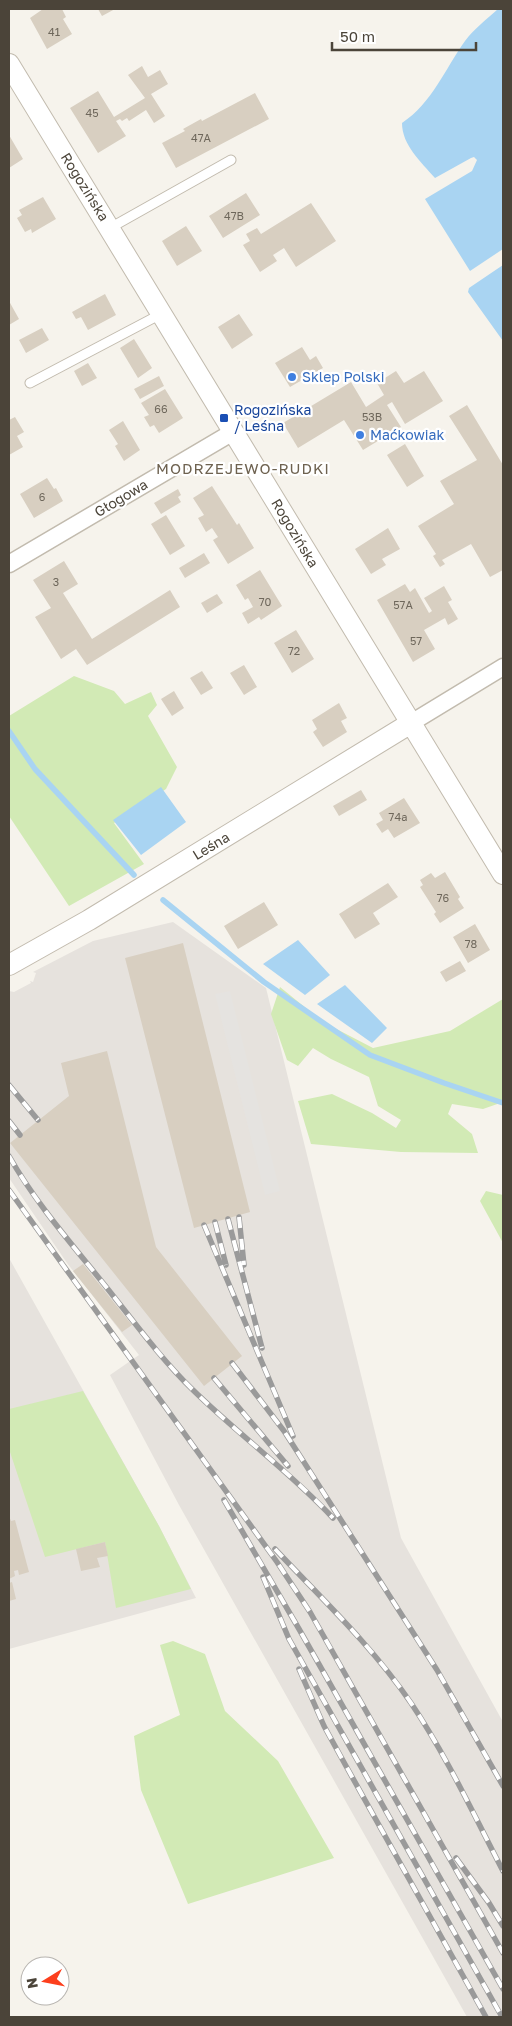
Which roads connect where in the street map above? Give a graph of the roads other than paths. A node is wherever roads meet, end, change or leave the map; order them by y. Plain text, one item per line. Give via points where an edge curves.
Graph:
1 (9, 64) edge
2 (231, 160) dead end
3 (110, 228) junction
4 (161, 314) junction
5 (30, 383) dead end
6 (233, 432) junction
7 (9, 564) edge
8 (503, 667) edge
9 (411, 723) junction
10 (503, 874) edge
11 (10, 962) edge

1 - 3 street, Rogozińska
2 - 3 lane
3 - 4 street, Rogozińska
4 - 5 lane
4 - 6 street, Rogozińska
6 - 7 street, Głogowa
6 - 9 street, Rogozińska
8 - 9 street
9 - 10 street, Rogozińska
9 - 11 street, Leśna via 89,920

